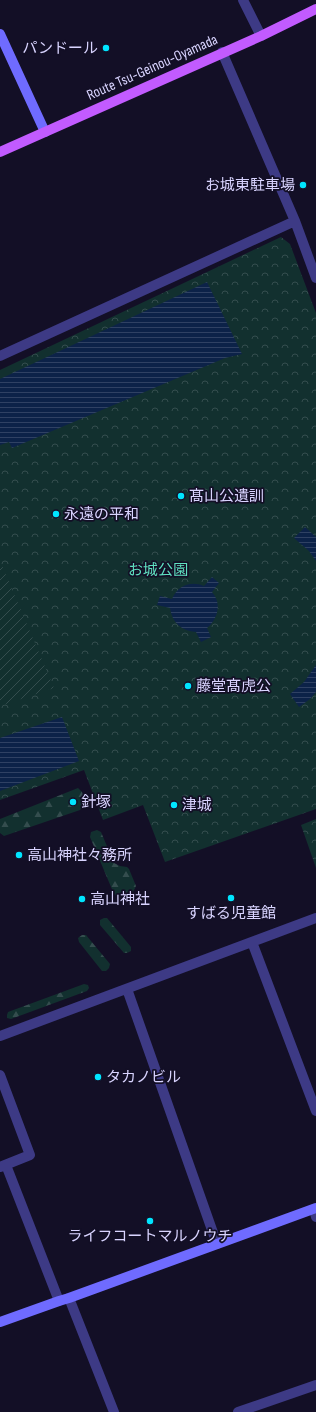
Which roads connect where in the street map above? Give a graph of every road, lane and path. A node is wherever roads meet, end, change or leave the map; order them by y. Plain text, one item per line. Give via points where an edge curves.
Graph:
1 (243, 0) edge
2 (316, 9) edge
3 (0, 34) edge
4 (261, 36) junction
5 (222, 52) junction
6 (45, 132) junction
7 (0, 152) edge
8 (295, 221) junction
9 (316, 278) edge
10 (0, 356) edge
11 (316, 918) edge
12 (252, 942) junction
13 (127, 989) junction
14 (0, 1036) edge
15 (0, 1075) edge
16 (316, 1112) edge
17 (3, 1166) edge
18 (315, 1211) edge
19 (218, 1244) junction
20 (69, 1298) junction
21 (59, 1301) junction
22 (0, 1322) edge
23 (316, 1385) edge
24 (114, 1412) edge
25 (238, 1412) edge

1 - 4 street
2 - 4 main road, Route Tsu-Geinou-Oyamada
3 - 6 street
4 - 5 main road, Route Tsu-Geinou-Oyamada
5 - 6 main road, Route Tsu-Geinou-Oyamada
5 - 8 street
6 - 7 main road, Route Tsu-Geinou-Oyamada
8 - 9 street
8 - 10 street
11 - 12 street
12 - 13 street
12 - 16 street
13 - 14 street
13 - 19 street
15 - 17 street via 30,1155
17 - 21 street
18 - 19 street
19 - 20 street
20 - 21 street
20 - 24 street
21 - 22 street
23 - 25 street

